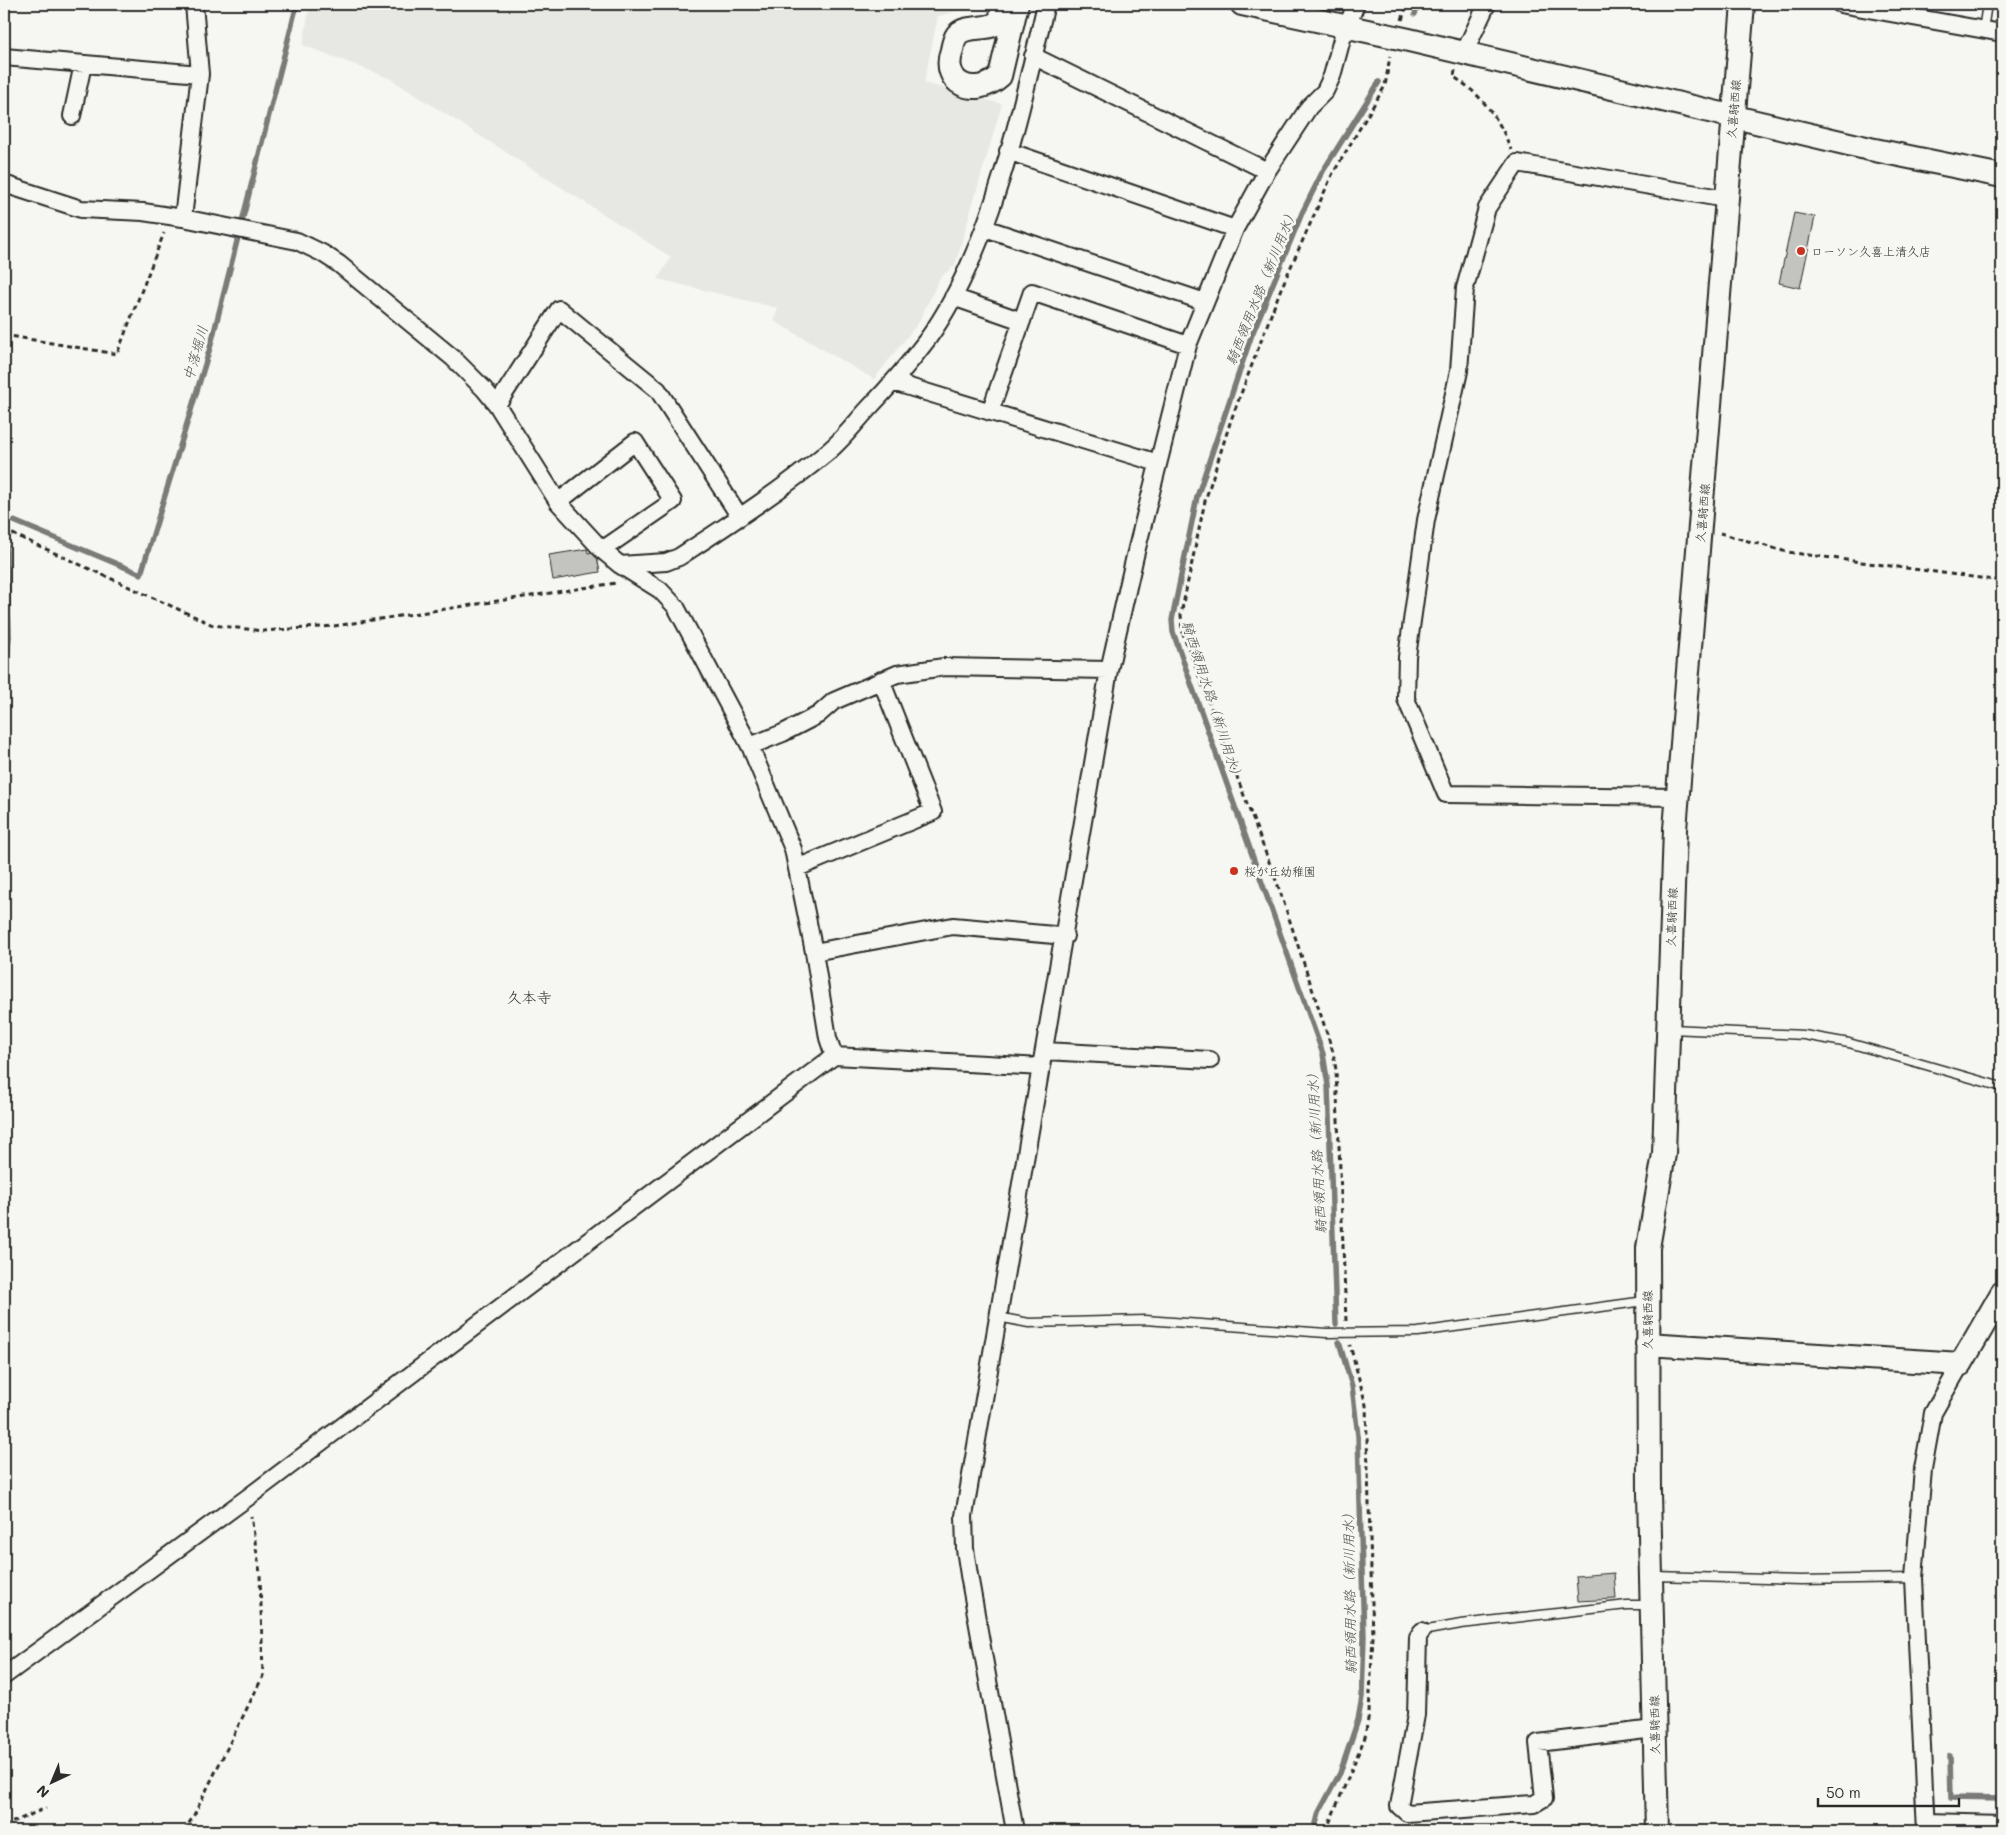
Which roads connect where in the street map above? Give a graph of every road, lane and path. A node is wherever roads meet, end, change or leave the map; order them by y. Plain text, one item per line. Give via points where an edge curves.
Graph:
1 (194, 4) edge
2 (1003, 4) edge
3 (1017, 4) edge
4 (1046, 4) edge
5 (1242, 4) edge
6 (1356, 4) edge
7 (1408, 4) edge
8 (1487, 4) edge
9 (1743, 4) edge
10 (1840, 4) edge
11 (1987, 4) edge
12 (1400, 24) dead end
13 (1346, 27) junction
14 (1983, 30) junction
15 (2002, 33) edge
16 (1390, 52) dead end
17 (1033, 56) junction
18 (4, 57) edge
19 (1459, 60) junction
20 (83, 64) junction
21 (200, 74) junction
22 (72, 116) dead end
23 (1733, 116) junction
24 (1008, 150) junction
25 (1517, 162) junction
26 (1267, 171) junction
27 (2002, 176) edge
28 (4, 184) edge
29 (1726, 199) junction
30 (177, 217) junction
31 (985, 228) junction
32 (1235, 229) junction
33 (953, 297) junction
34 (1205, 302) junction
35 (1022, 321) junction
36 (4, 335) edge
37 (1188, 345) junction
38 (894, 382) junction
39 (498, 405) junction
40 (990, 412) junction
41 (1158, 463) junction
42 (558, 502) junction
43 (740, 517) junction
44 (1701, 527) junction
45 (4, 530) edge
46 (602, 550) junction
47 (620, 565) junction
48 (642, 579) junction
49 (2002, 581) edge
50 (1109, 670) junction
51 (881, 680) junction
52 (750, 746) junction
53 (1678, 797) junction
54 (797, 868) junction
55 (1065, 936) junction
56 (814, 952) junction
57 (1667, 1029) junction
58 (834, 1056) junction
59 (1043, 1059) junction
60 (1210, 1060) dead end
61 (2002, 1087) edge
62 (2002, 1293) edge
63 (1648, 1301) junction
64 (997, 1317) junction
65 (1348, 1333) junction
66 (1647, 1344) junction
67 (1961, 1364) junction
68 (248, 1498) junction
69 (1651, 1576) junction
70 (1914, 1578) junction
71 (1652, 1605) junction
72 (1422, 1631) joint
73 (4, 1676) edge
74 (1654, 1729) junction
75 (46, 1808) dead end
76 (2002, 1824) edge
77 (4, 1826) edge
78 (1926, 1827) edge
79 (184, 1831) edge
80 (1015, 1831) edge
81 (1326, 1831) edge
82 (1657, 1831) edge

1 - 21 street
2 - 3 main road via 996,24 956,36 948,61 952,74 962,84 982,88 1000,76
4 - 17 street
5 - 13 main road
6 - 13 street
7 - 12 path
8 - 19 street
9 - 23 main road, 久喜騎西線
10 - 14 street via 1905,13
11 - 14 lane
13 - 19 main road
13 - 26 street via 1325,91 1309,107
14 - 15 street
16 - 65 path via 1385,86 1328,184 1280,291 1231,420 1205,501 1181,614 1182,631 1280,892 1333,1052
17 - 24 street
17 - 26 street
18 - 20 street
19 - 23 main road
19 - 25 path via 1454,77 1489,107 1505,132
20 - 21 street
20 - 22 street
21 - 30 street
23 - 27 main road via 1870,150
23 - 29 main road, 久喜騎西線
24 - 31 street
24 - 32 street
25 - 29 street
25 - 53 street via 1487,208 1465,288 1459,371 1426,520 1407,657 1406,698 1446,794
26 - 32 street
28 - 30 street via 81,209
29 - 44 main road, 久喜騎西線
30 - 36 path via 117,354
30 - 39 street via 297,241 322,253 340,264 453,358
31 - 33 street
31 - 34 street
32 - 34 street
33 - 35 street
33 - 38 street via 927,340
34 - 37 street
35 - 37 street via 1032,292
35 - 40 street
37 - 41 street
38 - 40 street
38 - 43 street via 831,449
39 - 42 street
39 - 43 street via 559,309 658,390
40 - 41 street
41 - 50 street
42 - 46 street
42 - 46 street via 635,442 673,501
43 - 47 street via 679,557 666,562
44 - 49 path via 1787,552
44 - 53 main road, 久喜騎西線
45 - 48 path via 213,625 263,631 334,626
46 - 47 street
47 - 48 street
48 - 52 street via 660,590 676,607
50 - 51 street via 944,667 897,674
50 - 55 street
51 - 52 street via 834,701 818,715 783,733
51 - 54 street via 933,812
52 - 54 street via 793,849
53 - 57 main road, 久喜騎西線
54 - 56 street
55 - 56 street via 953,926
55 - 59 street
56 - 58 street
57 - 61 lane via 1804,1035 1849,1043
57 - 63 main road, 久喜騎西線 via 1664,1154 1648,1248
58 - 59 street
58 - 68 street
59 - 60 street
59 - 64 street
62 - 67 main road
63 - 65 lane via 1418,1332
63 - 66 main road, 久喜騎西線
64 - 65 lane via 1029,1323 1145,1320
64 - 80 street via 964,1516 965,1549
65 - 81 path via 1366,1405 1374,1636 1365,1737
66 - 67 main road
66 - 69 main road, 久喜騎西線
67 - 70 street via 1933,1413 1923,1469
68 - 73 street
68 - 79 path via 260,1574 263,1676
69 - 70 lane via 1801,1580
69 - 71 main road, 久喜騎西線
70 - 78 street
71 - 72 lane via 1627,1605
71 - 74 main road, 久喜騎西線
72 - 74 street via 1418,1637 1416,1715 1400,1806 1407,1812 1534,1804 1544,1798 1538,1743
74 - 82 main road, 久喜騎西線
75 - 77 path
76 - 78 street

